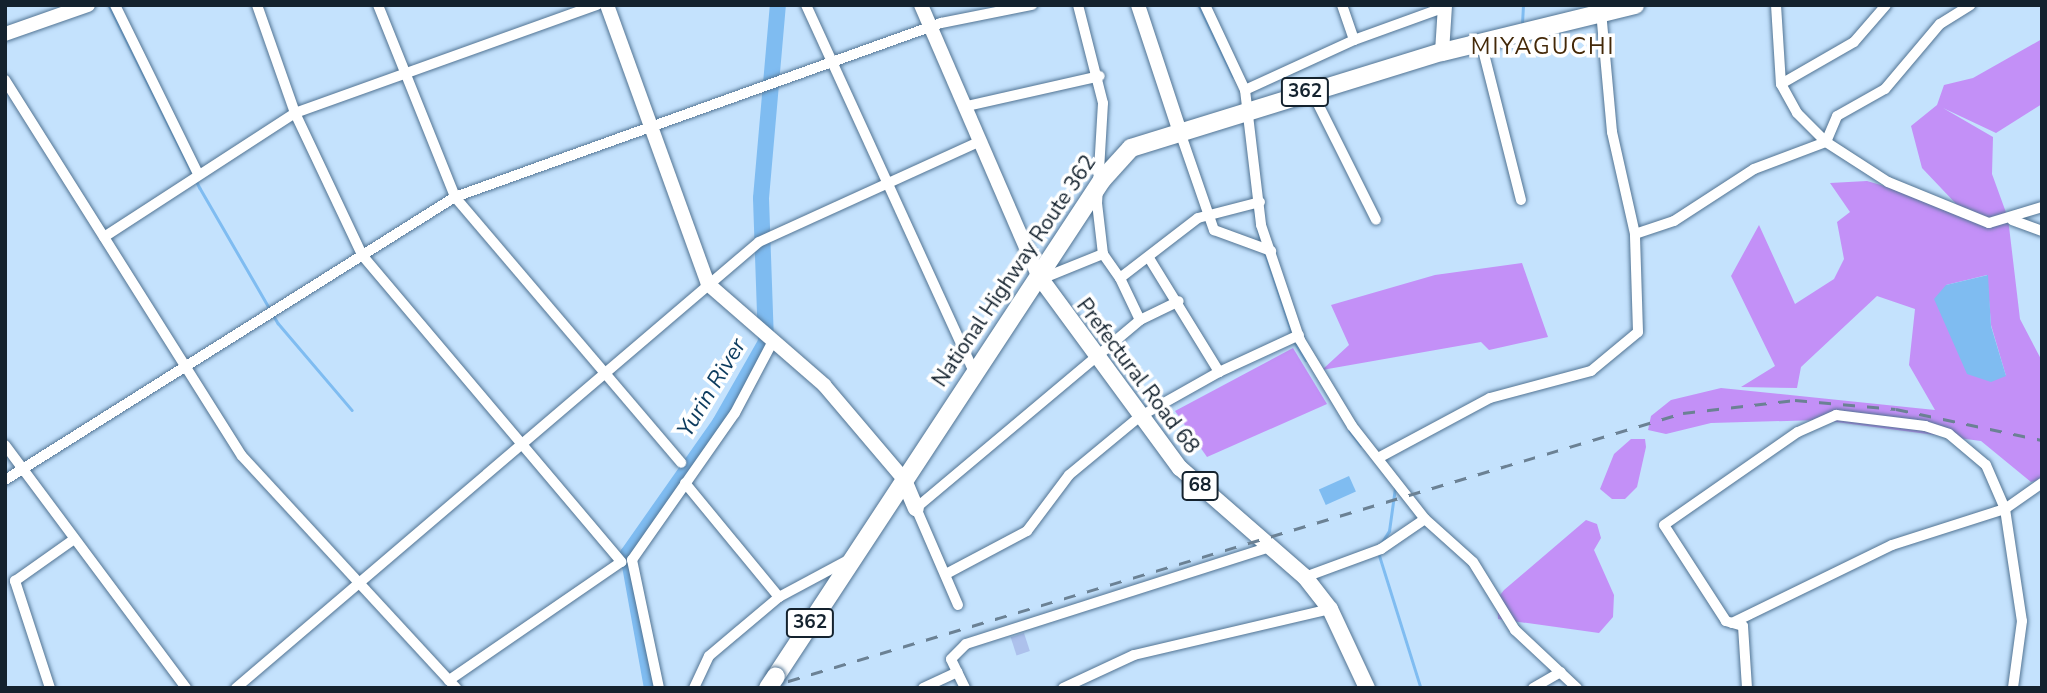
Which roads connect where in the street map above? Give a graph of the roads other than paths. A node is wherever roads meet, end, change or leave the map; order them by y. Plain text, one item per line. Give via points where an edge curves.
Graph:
1 (115, 5) edge
2 (257, 5) edge
3 (378, 5) edge
4 (597, 5) edge
5 (607, 5) edge
6 (806, 5) edge
7 (921, 5) edge
8 (1032, 5) edge
9 (1078, 5) edge
10 (1138, 5) edge
11 (1342, 5) edge
12 (1635, 5) edge
13 (1776, 5) edge
14 (1886, 5) edge
15 (1970, 5) edge
16 (82, 6) edge
17 (1207, 6) edge
18 (1445, 6) edge
19 (1601, 11) edge
20 (931, 27) junction
21 (5, 34) edge
22 (1354, 40) junction
23 (1481, 42) junction
24 (1442, 52) junction
25 (831, 62) junction
26 (404, 73) junction
27 (1100, 76) junction
28 (6, 81) edge
29 (1781, 84) junction
30 (1245, 90) junction
31 (1311, 90) junction
32 (967, 106) junction
33 (1251, 109) junction
34 (295, 113) junction
35 (649, 125) junction
36 (1180, 132) junction
37 (981, 141) junction
38 (1826, 142) junction
39 (195, 177) junction
40 (1102, 180) junction
41 (887, 184) junction
42 (456, 197) junction
43 (1521, 200) dead end
44 (1260, 202) junction
45 (2042, 207) edge
46 (1208, 214) junction
47 (1376, 220) dead end
48 (2012, 220) junction
49 (2042, 231) edge
50 (1635, 234) junction
51 (104, 237) junction
52 (1271, 251) junction
53 (1103, 254) junction
54 (362, 255) junction
55 (1149, 258) junction
56 (1040, 277) junction
57 (1120, 278) junction
58 (708, 284) junction
59 (1179, 301) junction
60 (1140, 320) junction
61 (1296, 336) junction
62 (770, 338) junction
63 (1093, 356) junction
64 (184, 368) junction
65 (604, 372) junction
66 (974, 372) junction
67 (1219, 372) junction
68 (1139, 417) junction
69 (520, 443) junction
70 (5, 445) edge
71 (1380, 457) junction
72 (681, 463) dead end
73 (21, 470) junction
74 (903, 478) junction
75 (5, 480) edge
76 (685, 483) junction
77 (2042, 483) edge
78 (916, 508) junction
79 (2005, 509) junction
80 (1425, 519) junction
81 (73, 540) junction
82 (1270, 547) junction
83 (850, 559) junction
84 (625, 561) junction
85 (946, 574) junction
86 (1305, 577) junction
87 (357, 583) junction
88 (779, 597) junction
89 (958, 605) dead end
90 (1329, 609) junction
91 (1732, 624) junction
92 (957, 672) junction
93 (1560, 672) junction
94 (772, 682) edge
95 (452, 684) edge
96 (50, 688) edge
97 (186, 688) edge
98 (236, 688) edge
99 (659, 688) edge
100 (694, 688) edge
101 (923, 688) edge
102 (965, 688) edge
103 (1063, 688) edge
104 (1367, 688) edge
105 (1533, 688) edge
106 (1577, 688) edge
107 (1747, 688) edge
108 (2013, 688) edge

1 - 39 street
2 - 34 street
3 - 26 street
4 - 26 street
5 - 35 street
6 - 25 street
7 - 20 street
8 - 20 street
9 - 27 street
10 - 36 street
11 - 22 street
12 - 19 highway, National Highway Route 362 / 362
13 - 29 street
14 - 29 street via 1854,42
15 - 38 street via 1940,24 1885,89 1837,116
16 - 21 street
17 - 30 street
18 - 22 street
18 - 24 street
19 - 23 highway, National Highway Route 362 / 362
19 - 50 street via 1612,132
20 - 25 street
20 - 32 street
22 - 30 street
23 - 24 highway, National Highway Route 362 / 362
23 - 43 street
24 - 31 highway, National Highway Route 362 / 362
25 - 35 street
25 - 41 street
26 - 34 street
26 - 42 street
27 - 32 street
27 - 40 street
28 - 51 street
29 - 38 street via 1797,113
30 - 33 street
31 - 33 highway, National Highway Route 362 / 362
31 - 47 street
32 - 37 street
33 - 36 highway, National Highway Route 362 / 362
33 - 44 street
34 - 39 street
34 - 54 street
35 - 42 street
35 - 58 street
36 - 40 highway, National Highway Route 362 / 362 via 1131,148
36 - 46 street
37 - 41 street
37 - 56 street
38 - 48 street via 1888,182 1989,223
38 - 50 street via 1754,169 1674,221
39 - 51 street
40 - 53 street via 1097,202
40 - 56 highway, National Highway Route 362 / 362
41 - 58 street via 761,241
41 - 66 street
42 - 54 street
42 - 65 street
44 - 46 street
44 - 52 street
45 - 48 street
46 - 52 street via 1218,235
46 - 55 street
48 - 49 street
50 - 71 street via 1639,321 1631,340 1591,371 1490,398
51 - 64 street
52 - 61 street
53 - 56 street
53 - 57 street
54 - 64 street
54 - 69 street
55 - 57 street
55 - 59 street
56 - 63 main road, Prefectural Road 68 / 68
56 - 66 highway, National Highway Route 362 / 362
57 - 60 street
58 - 62 street
58 - 65 street
59 - 60 street
59 - 67 street
60 - 63 street
61 - 67 street
61 - 71 street via 1352,426
62 - 74 street via 824,385
62 - 76 street via 765,365
63 - 68 main road, Prefectural Road 68 / 68
63 - 78 street
64 - 73 street
64 - 87 street via 242,456
65 - 69 street
65 - 72 street
66 - 74 highway, National Highway Route 362 / 362
67 - 68 street
68 - 82 main road, Prefectural Road 68 / 68 via 1180,468
68 - 85 street via 1069,475 1027,531
69 - 84 street
69 - 87 street
70 - 73 street
71 - 80 street
73 - 75 street
73 - 81 street
74 - 78 main road
74 - 83 highway, National Highway Route 362 / 362
76 - 84 street
76 - 88 street
77 - 79 street
78 - 85 street
79 - 91 street via 1892,545
79 - 91 street via 1986,465 1949,434 1826,417 1664,525
79 - 108 street via 2022,621
80 - 86 street via 1377,550
80 - 93 street via 1473,562 1515,630
81 - 96 street via 15,581
81 - 97 street
82 - 86 main road, Prefectural Road 68 / 68
82 - 92 street via 966,644 951,659
83 - 88 street
83 - 94 highway, National Highway Route 362 / 362
84 - 95 street
84 - 99 street
85 - 89 street
86 - 90 main road, Prefectural Road 68 / 68
87 - 95 street
87 - 98 street
88 - 100 street via 709,656
90 - 103 street via 1134,655
90 - 104 main road, Prefectural Road 68 / 68
91 - 107 street via 1744,629
92 - 101 street
92 - 102 street
93 - 105 street
93 - 106 street

